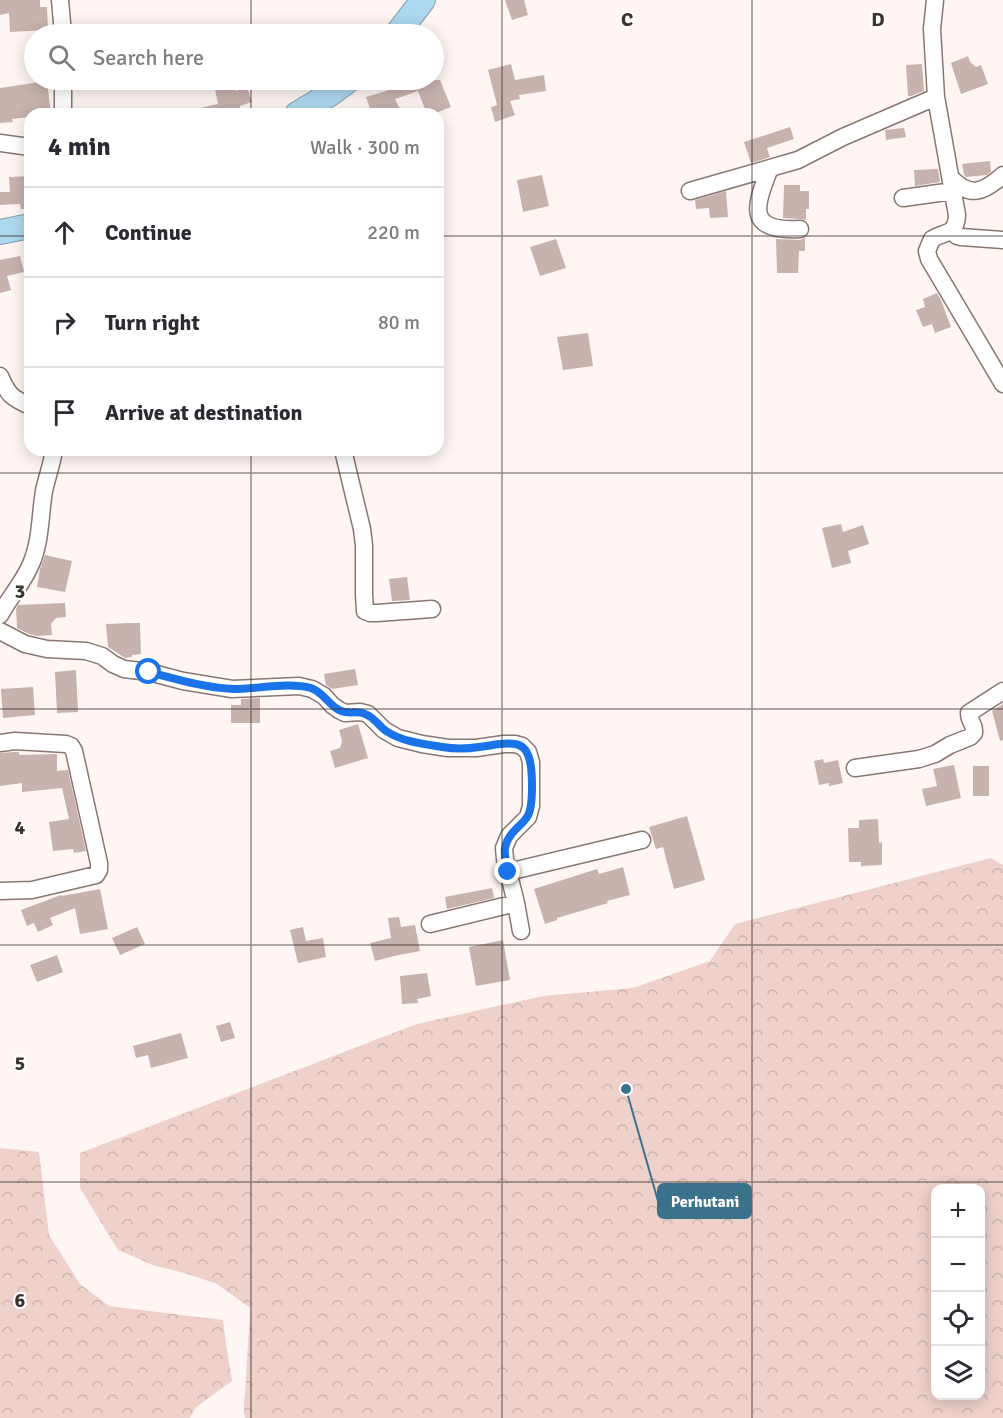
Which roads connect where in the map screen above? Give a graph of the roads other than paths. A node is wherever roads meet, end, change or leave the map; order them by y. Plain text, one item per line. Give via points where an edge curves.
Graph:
1 (60, 0) edge
2 (423, 0) edge
3 (935, 0) edge
4 (62, 24) edge
5 (405, 24) edge
6 (63, 90) edge
7 (335, 90) edge
8 (936, 97) junction
9 (63, 108) edge
10 (308, 108) edge
11 (0, 143) edge
12 (24, 146) edge
13 (770, 168) junction
14 (1003, 175) edge
15 (951, 184) junction
16 (690, 191) dead end
17 (903, 198) dead end
18 (24, 227) edge
19 (800, 229) dead end
20 (952, 231) junction
21 (0, 232) edge
22 (1003, 240) edge
23 (0, 376) edge
24 (1003, 384) edge
25 (24, 403) edge
26 (53, 456) edge
27 (344, 456) edge
28 (432, 609) dead end
29 (0, 615) edge
30 (0, 631) edge
31 (1003, 691) edge
32 (0, 743) edge
33 (855, 768) dead end
34 (642, 840) dead end
35 (508, 872) junction
36 (0, 891) edge
37 (516, 903) junction
38 (429, 924) dead end
39 (521, 931) dead end

1 - 4 street
2 - 5 highway
3 - 8 street via 932,29
6 - 9 street
7 - 10 highway
8 - 13 street via 798,160
8 - 15 street
11 - 12 street
13 - 16 street
13 - 19 street via 758,197 759,215 769,227
14 - 15 street via 980,191
15 - 17 street
15 - 20 street via 957,215
18 - 21 highway
20 - 22 street via 961,237
20 - 24 street via 932,239 927,251 929,259
23 - 25 street via 5,388
26 - 29 street via 32,563
27 - 28 street via 364,546 365,611
30 - 35 street via 25,644 86,651 124,669 183,681 232,689 312,689 339,710 368,714 398,738 422,744 448,748 522,746 531,762 531,806 528,817 509,836 504,848
31 - 33 street via 969,713 975,727 974,733 965,739 919,759
32 - 36 street via 24,741 71,746 99,863 96,875 32,890
34 - 35 street
35 - 37 street
37 - 38 street
37 - 39 street

